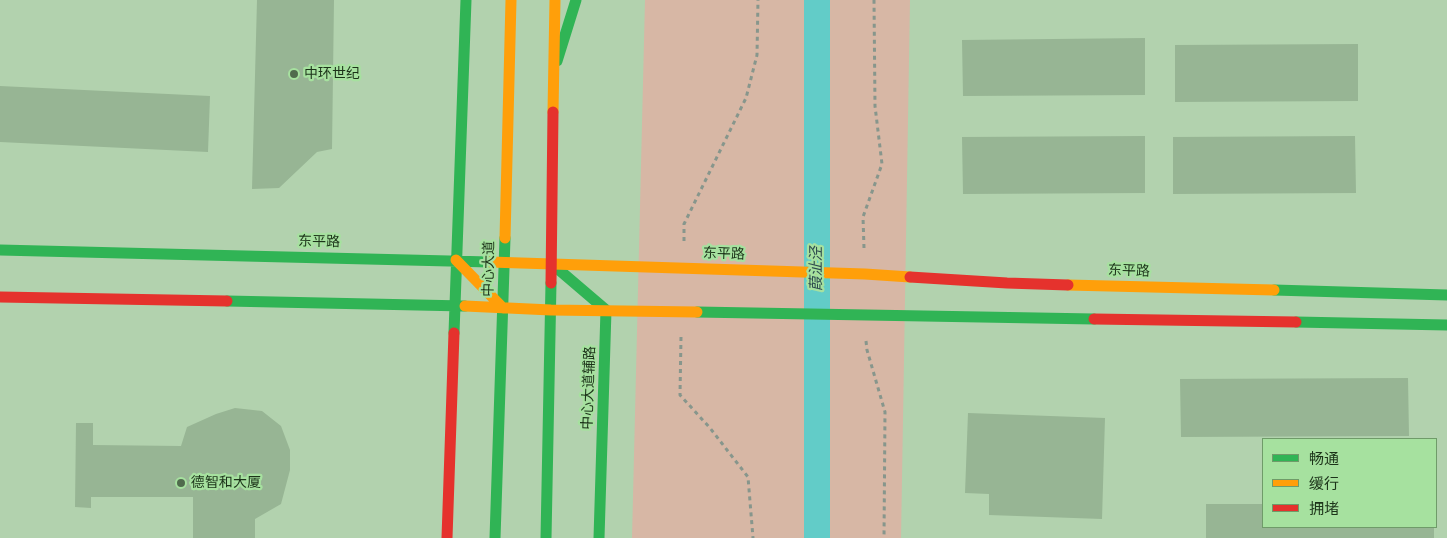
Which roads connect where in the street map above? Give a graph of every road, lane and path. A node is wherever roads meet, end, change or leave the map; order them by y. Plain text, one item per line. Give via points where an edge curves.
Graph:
1 (466, 0) edge
2 (511, 0) edge
3 (555, 0) edge
4 (576, 0) edge
5 (553, 75) junction
6 (0, 250) edge
7 (456, 260) junction
8 (504, 262) junction
9 (551, 263) junction
10 (1447, 295) edge
11 (0, 297) edge
12 (455, 306) junction
13 (504, 308) junction
14 (551, 310) junction
15 (606, 310) junction
16 (1447, 325) edge
17 (447, 538) edge
18 (495, 538) edge
19 (546, 538) edge
20 (599, 538) edge

1 - 7 main road
2 - 8 main road, 中心大道
3 - 5 main road
4 - 5 main road
5 - 9 main road
6 - 7 main road, 东平路
7 - 8 main road, 东平路
7 - 12 main road
7 - 13 main road
8 - 9 main road, 东平路
8 - 13 main road, 中心大道
9 - 10 main road, 东平路 via 1007,283
9 - 14 main road
9 - 15 main road
11 - 12 main road
12 - 13 main road
12 - 17 main road
13 - 14 main road
13 - 18 main road, 中心大道
14 - 15 main road
14 - 19 main road
15 - 16 main road
15 - 20 main road, 中心大道辅路

